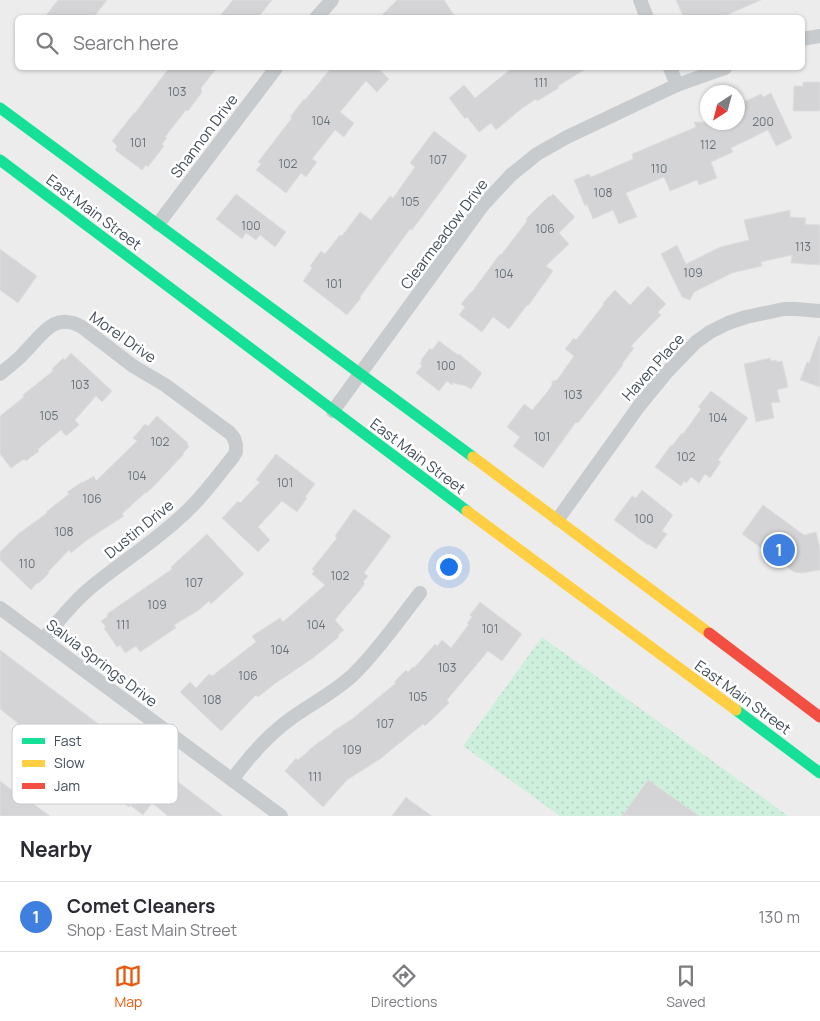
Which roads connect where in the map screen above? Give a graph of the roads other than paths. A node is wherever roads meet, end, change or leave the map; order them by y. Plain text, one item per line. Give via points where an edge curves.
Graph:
1 (332, 0) edge
2 (640, 0) edge
3 (319, 15) edge
4 (646, 15) edge
5 (820, 36) edge
6 (805, 38) edge
7 (274, 70) edge
8 (671, 70) edge
9 (719, 70) edge
10 (678, 85) junction
11 (0, 108) edge
12 (0, 160) edge
13 (158, 224) junction
14 (820, 311) edge
15 (0, 374) edge
16 (360, 374) junction
17 (333, 411) junction
18 (230, 433) joint
19 (558, 519) junction
20 (420, 593) dead end
21 (0, 608) edge
22 (43, 640) junction
23 (820, 717) edge
24 (156, 724) edge
25 (178, 740) edge
26 (820, 773) edge
27 (232, 780) junction
28 (281, 816) edge

1 - 3 street
2 - 4 street
5 - 6 street
7 - 13 street, Shannon Drive
8 - 10 street
9 - 10 street, Clearmeadow Drive
10 - 16 street, Clearmeadow Drive via 567,136 511,175 483,205
11 - 13 main road, East Main Street
12 - 17 main road, East Main Street
13 - 16 main road, East Main Street
14 - 19 street, Haven Place via 784,309 746,317 728,323 696,342 639,406
15 - 18 street, Morel Drive via 51,326 58,322 75,323
16 - 17 street, Clearmeadow Drive
16 - 19 main road, East Main Street
17 - 26 main road, East Main Street
18 - 22 street, Dustin Drive via 236,452 202,496 70,606
19 - 23 main road, East Main Street
20 - 27 street via 354,674 291,718 253,754
21 - 22 street, Salvia Springs Drive
22 - 24 street, Salvia Springs Drive
25 - 27 street, Salvia Springs Drive
27 - 28 street, Salvia Springs Drive

